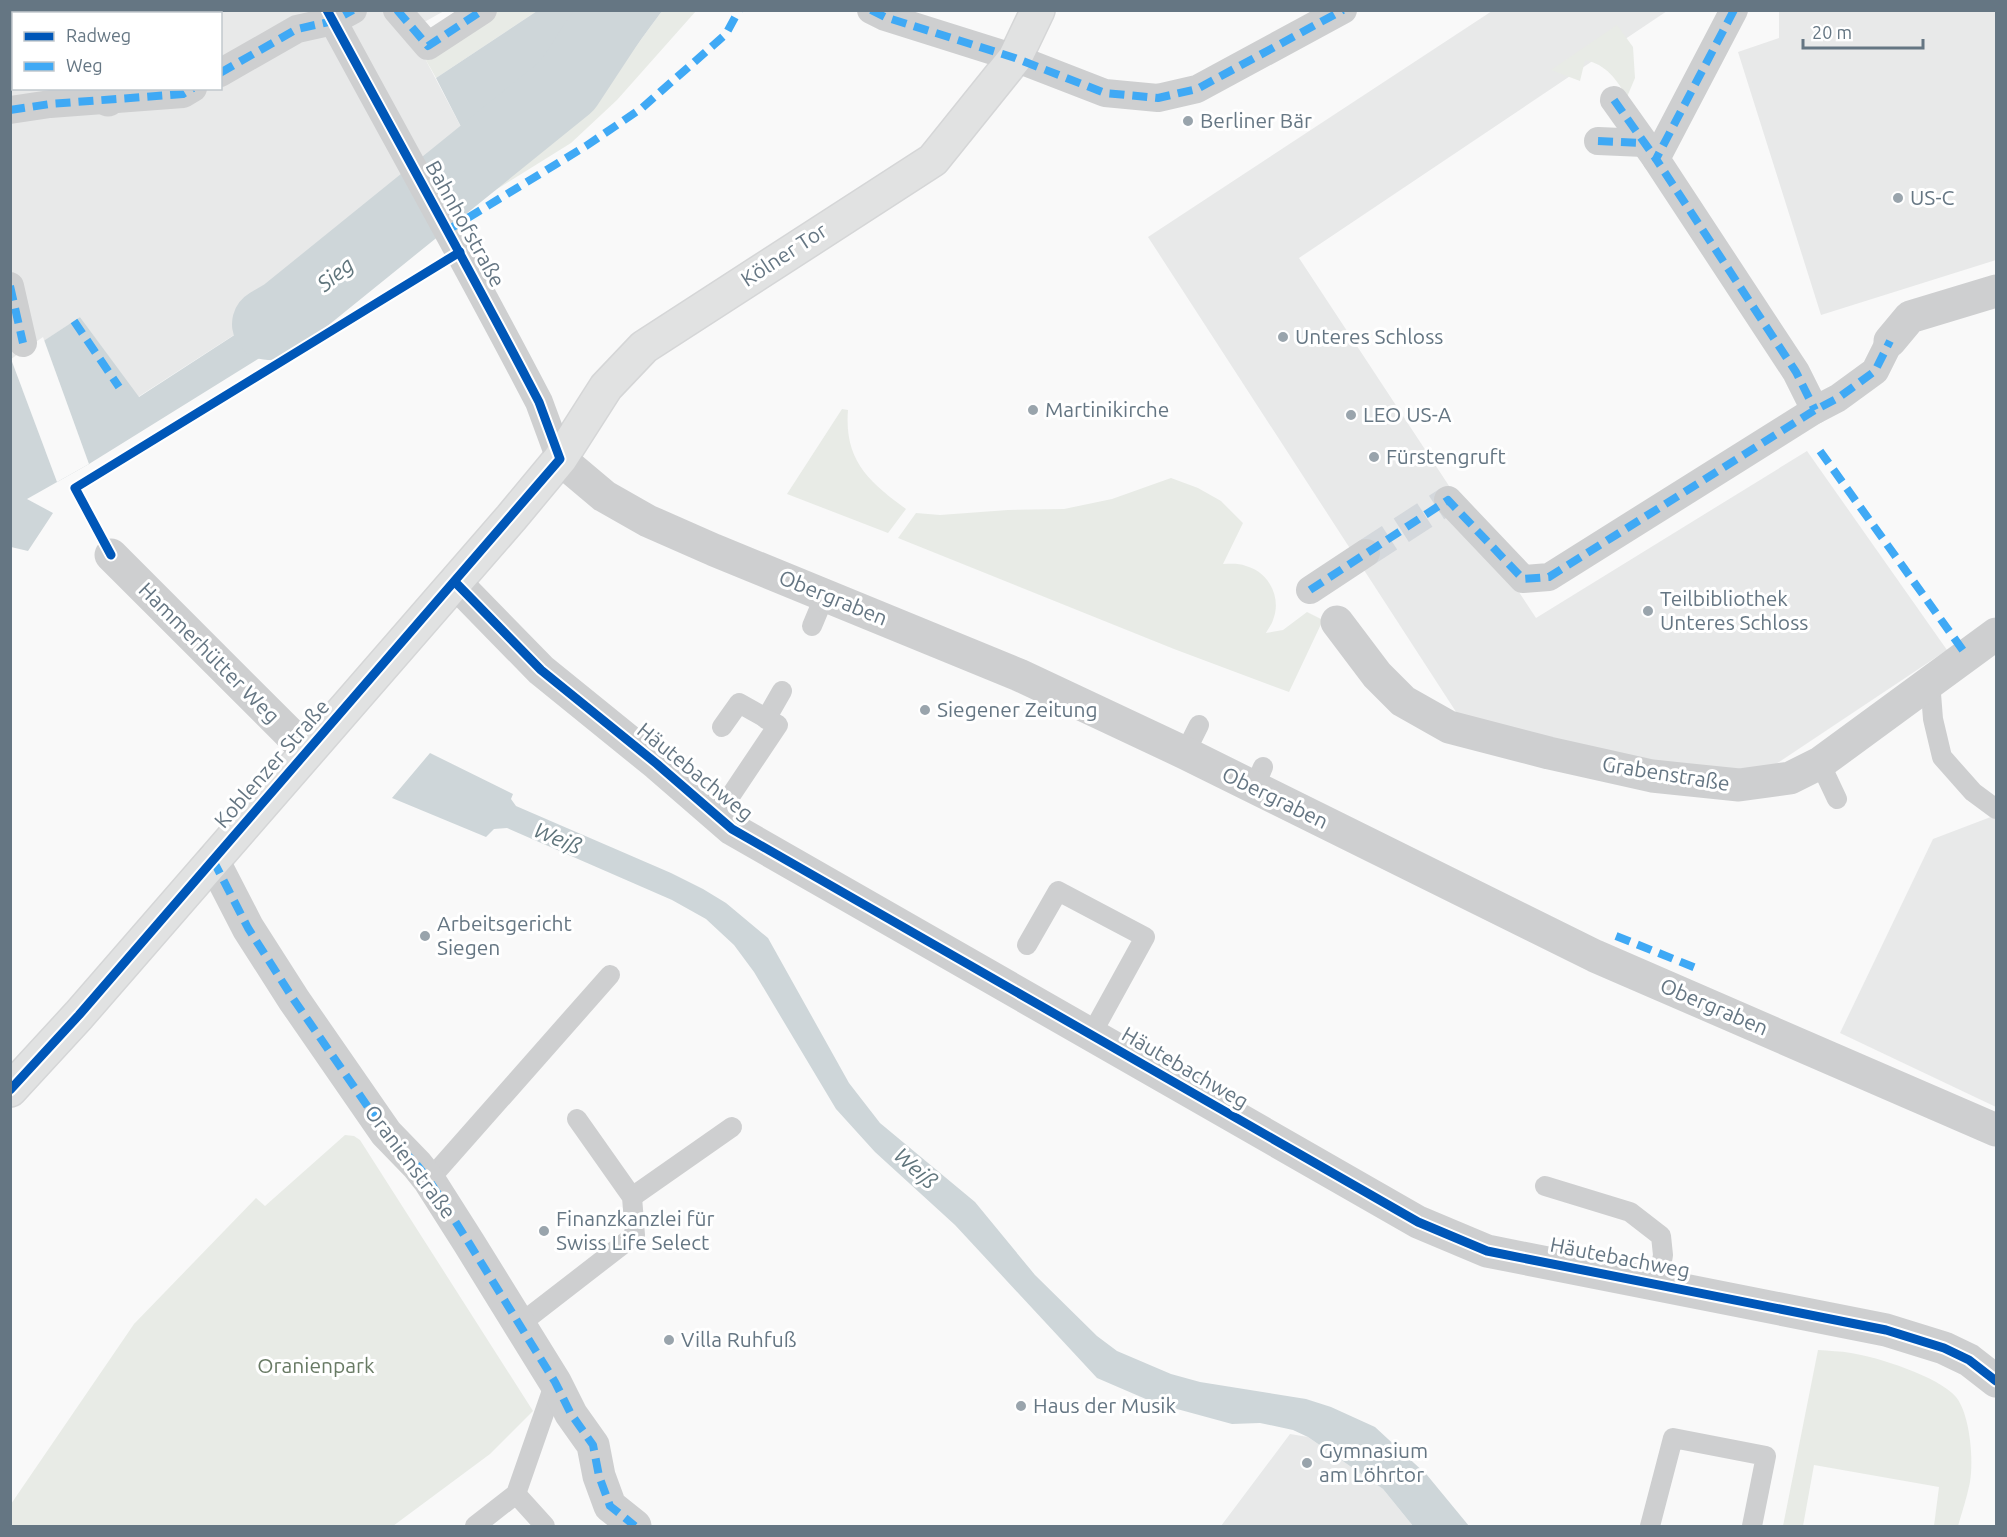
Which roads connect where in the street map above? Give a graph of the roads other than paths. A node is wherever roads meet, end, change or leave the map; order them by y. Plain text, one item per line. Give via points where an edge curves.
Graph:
1 (398, 10) edge
2 (483, 10) edge
3 (872, 10) edge
4 (1038, 10) edge
5 (1343, 10) edge
6 (1734, 10) edge
7 (338, 14) edge
8 (1015, 58) junction
9 (222, 72) edge
10 (190, 90) edge
11 (105, 94) edge
12 (1614, 100) dead end
13 (10, 111) edge
14 (1598, 141) dead end
15 (1650, 151) junction
16 (10, 286) edge
17 (1996, 291) edge
18 (1890, 341) joint
19 (23, 343) dead end
20 (1815, 410) junction
21 (560, 459) junction
22 (1448, 500) dead end
23 (1366, 553) tunnel mouth
24 (111, 555) dead end
25 (455, 582) junction
26 (1310, 590) dead end
27 (825, 595) junction
28 (1337, 622) dead end
29 (812, 626) dead end
30 (1996, 634) edge
31 (1930, 681) junction
32 (782, 691) dead end
33 (766, 719) junction
34 (722, 727) dead end
35 (307, 752) junction
36 (1820, 763) junction
37 (1837, 799) dead end
38 (1996, 809) edge
39 (717, 816) junction
40 (213, 860) junction
41 (1028, 945) dead end
42 (610, 975) dead end
43 (1091, 1035) junction
44 (16, 1074) edge
45 (577, 1119) dead end
46 (732, 1128) dead end
47 (1996, 1130) edge
48 (429, 1180) junction
49 (1545, 1186) dead end
50 (632, 1197) junction
51 (1658, 1284) junction
52 (520, 1324) junction
53 (1996, 1381) edge
54 (555, 1382) junction
55 (516, 1494) junction
56 (475, 1527) edge
57 (545, 1527) edge
58 (635, 1527) edge
59 (1650, 1527) edge
60 (1752, 1527) edge

1 - 2 street via 428,46
3 - 8 street
4 - 8 main road, Kölner Tor
5 - 8 street via 1197,89 1158,98 1104,93
6 - 15 street
7 - 9 street via 297,30
7 - 21 street, Bahnhofstraße via 367,86 539,402
8 - 21 main road, Kölner Tor via 933,160 644,347 606,387
10 - 11 street via 183,94
11 - 13 street
12 - 15 street
14 - 15 street
15 - 20 street via 1796,372
16 - 19 street
17 - 18 street via 1910,317
18 - 20 street via 1875,371
20 - 22 street via 1549,578 1523,579
21 - 25 main road, Koblenzer Straße
21 - 27 street, Obergraben via 604,496 648,521
23 - 26 street
24 - 35 street, Hammerhütter Weg
25 - 35 main road, Koblenzer Straße
25 - 39 street, Häutebachweg via 542,670 609,712
27 - 29 lane
27 - 47 street, Obergraben via 1019,675 1192,739 1595,956
28 - 36 street, Grabenstraße via 1377,675 1403,701 1449,727 1652,776 1739,785 1790,778
30 - 31 street, Grabenstraße
31 - 36 street, Grabenstraße
31 - 38 lane via 1942,757 1973,792
32 - 33 lane
33 - 34 lane via 739,703
33 - 39 lane via 778,725
35 - 40 main road, Koblenzer Straße
36 - 37 lane
39 - 43 street, Häutebachweg via 732,829
40 - 44 main road, Koblenzer Straße
40 - 48 street, Oranienstraße via 300,1010 386,1133
41 - 43 lane via 1058,891 1145,937
42 - 48 lane
43 - 51 street, Häutebachweg via 1418,1222 1487,1251
45 - 50 lane
46 - 50 lane
48 - 52 street, Oranienstraße
49 - 51 lane via 1630,1212 1661,1236 1663,1255
50 - 52 lane via 635,1234
51 - 53 street, Häutebachweg via 1886,1330 1944,1348 1969,1360
52 - 54 street, Oranienstraße
54 - 55 lane
54 - 58 street, Oranienstraße via 593,1445 610,1506
55 - 56 lane
55 - 57 lane
59 - 60 lane via 1673,1438 1766,1456

